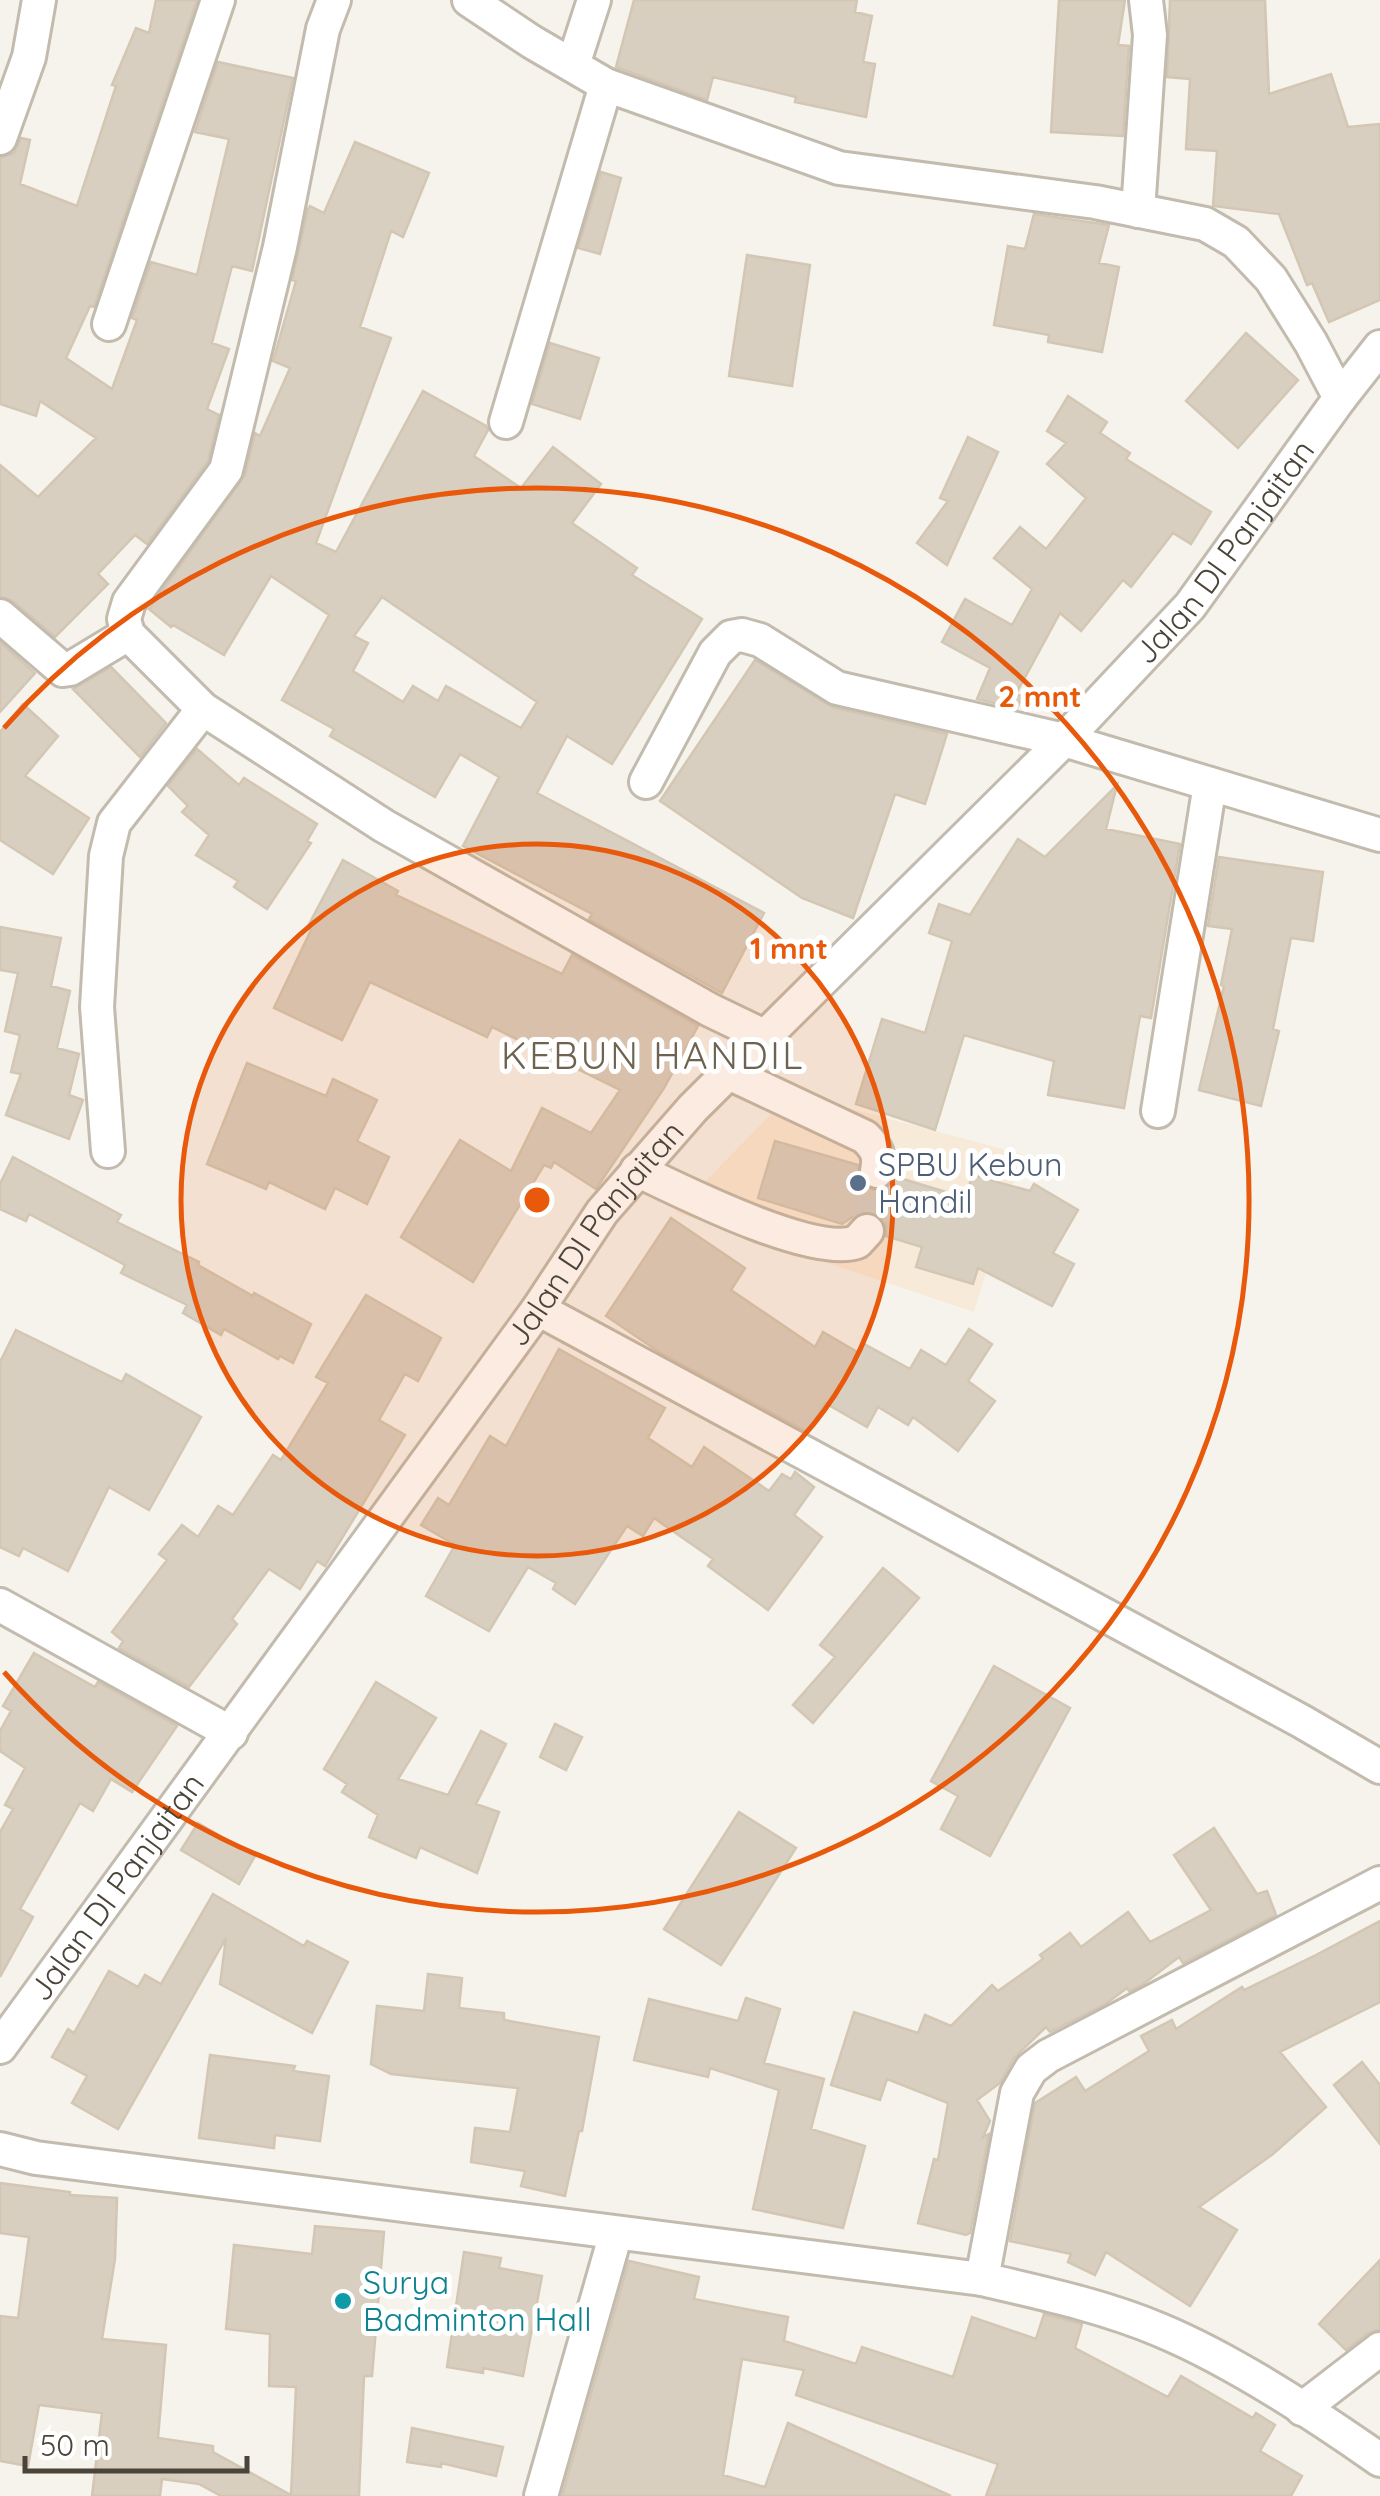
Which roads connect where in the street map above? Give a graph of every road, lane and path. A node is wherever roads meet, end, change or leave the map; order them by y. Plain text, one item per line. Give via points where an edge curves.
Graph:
1 (39, 0) edge
2 (218, 0) edge
3 (334, 0) edge
4 (469, 0) edge
5 (594, 0) edge
6 (1146, 0) edge
7 (573, 66) junction
8 (606, 85) junction
9 (0, 138) edge
10 (1138, 211) junction
11 (108, 324) dead end
12 (1380, 347) edge
13 (1340, 398) junction
14 (506, 422) dead end
15 (0, 616) edge
16 (128, 634) junction
17 (203, 709) junction
18 (1064, 740) junction
19 (646, 782) dead end
20 (1210, 784) junction
21 (1380, 835) edge
22 (764, 1036) junction
23 (729, 1072) junction
24 (1158, 1111) dead end
25 (108, 1151) dead end
26 (637, 1170) junction
27 (877, 1171) tunnel mouth
28 (867, 1231) dead end
29 (538, 1308) junction
30 (0, 1605) edge
31 (232, 1732) junction
32 (1380, 1767) edge
33 (1380, 1883) edge
34 (0, 2047) edge
35 (0, 2148) edge
36 (616, 2233) junction
37 (982, 2279) junction
38 (1380, 2349) edge
39 (1302, 2409) junction
40 (1380, 2460) edge
41 (541, 2496) edge

1 - 9 street via 29,57
2 - 11 street
3 - 16 street via 226,470 129,602
4 - 7 street
5 - 7 street
6 - 10 street via 1150,34
7 - 8 street
8 - 10 street via 839,168
8 - 14 street
10 - 13 street via 1206,224 1236,242 1271,279
12 - 13 street, Jalan DI Panjaitan
13 - 18 street, Jalan DI Panjaitan via 1190,606
15 - 16 street via 63,670
16 - 17 street
17 - 22 street via 384,826
17 - 25 street via 114,823 106,856 97,1007
18 - 19 street via 837,688 760,640 731,636
18 - 20 street
18 - 22 street, Jalan DI Panjaitan
20 - 21 street
20 - 24 street
22 - 23 street, Jalan DI Panjaitan
23 - 26 street, Jalan DI Panjaitan
23 - 27 street via 865,1137 880,1158
26 - 28 street via 726,1213 834,1247 857,1242
26 - 29 street, Jalan DI Panjaitan
29 - 31 street, Jalan DI Panjaitan
29 - 32 street
30 - 31 street
31 - 34 street, Jalan DI Panjaitan
33 - 37 street via 1030,2069 1017,2093
35 - 36 street
36 - 37 street
36 - 41 street
37 - 39 street via 1074,2300 1162,2331
38 - 39 street
39 - 40 street

